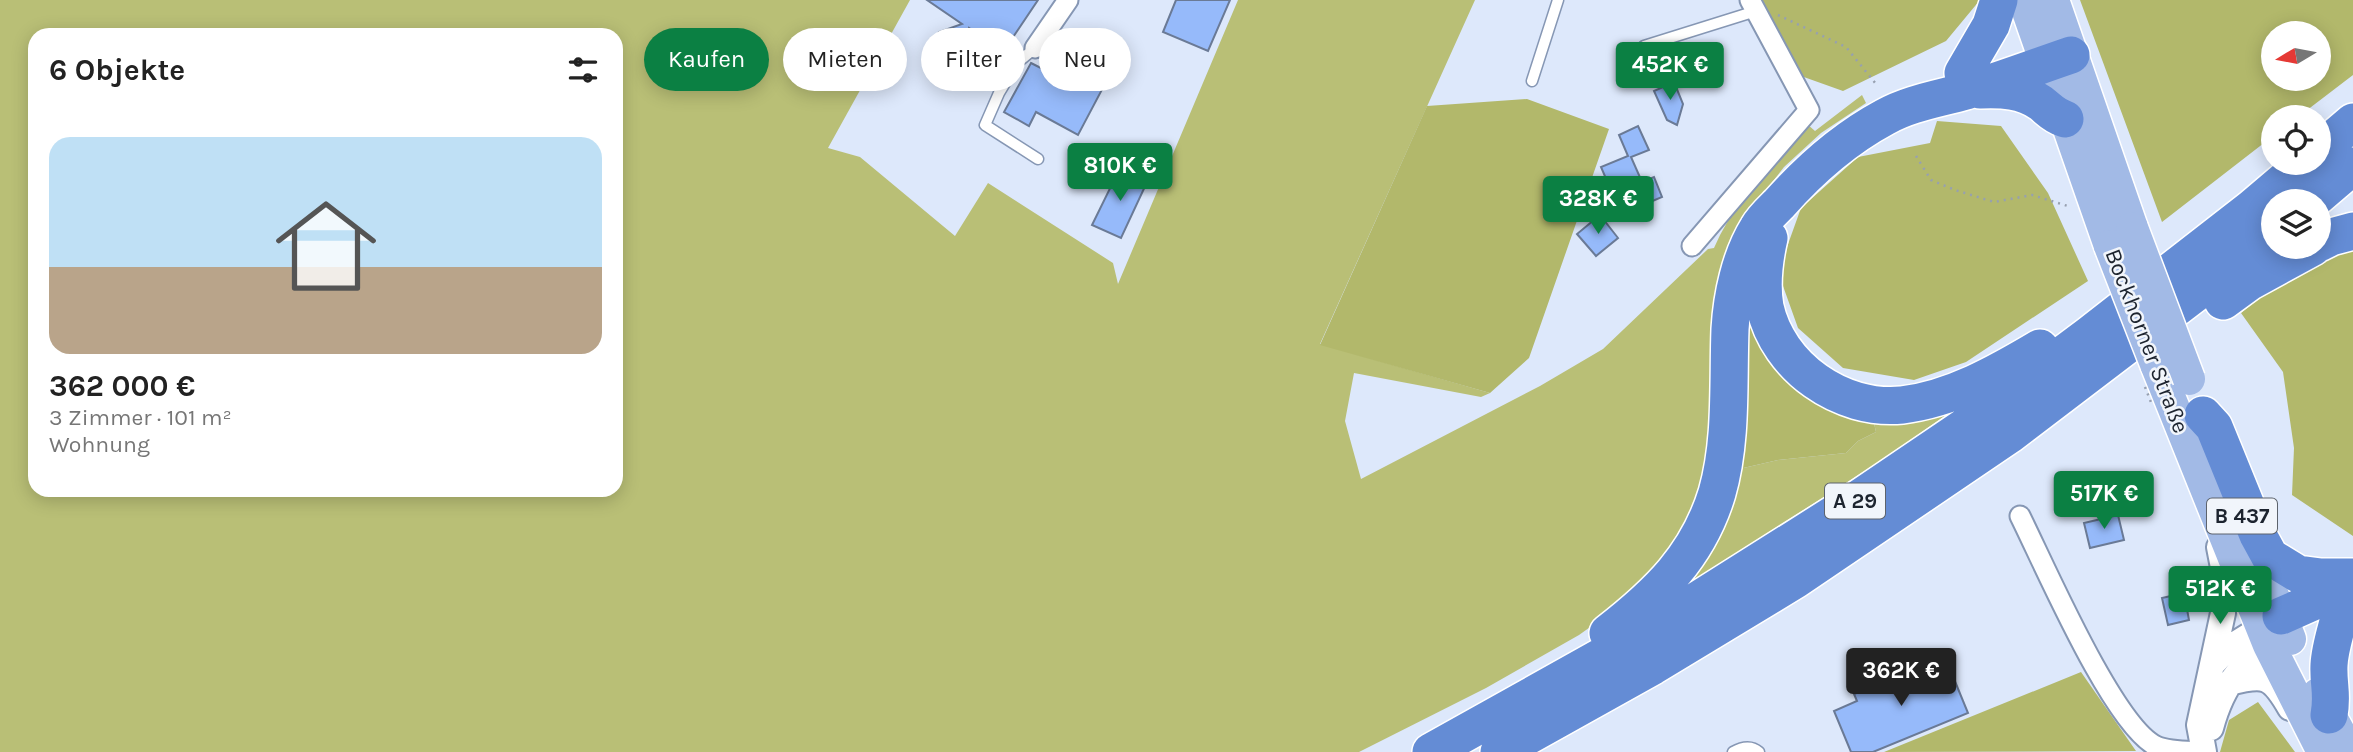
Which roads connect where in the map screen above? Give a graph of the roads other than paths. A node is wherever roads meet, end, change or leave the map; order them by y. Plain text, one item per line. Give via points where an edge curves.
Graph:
1 (1068, 0) edge
2 (1558, 0) edge
3 (1999, 0) edge
4 (2024, 0) edge
5 (2053, 0) edge
6 (1753, 6) edge
7 (1035, 48) joint
8 (2056, 52) junction
9 (1639, 72) dead end
10 (1532, 81) dead end
11 (1964, 82) junction
12 (2065, 119) junction
13 (2353, 122) edge
14 (2331, 141) edge
15 (1038, 159) dead end
16 (2353, 166) edge
17 (2326, 189) edge
18 (1792, 190) junction
19 (2261, 220) edge
20 (2261, 222) edge
21 (2261, 223) edge
22 (2353, 231) edge
23 (2331, 236) edge
24 (2121, 237) junction
25 (1692, 246) dead end
26 (2291, 259) edge
27 (2178, 386) junction
28 (2203, 415) junction
29 (2010, 435) junction
30 (2020, 516) dead end
31 (2223, 530) junction
32 (2350, 592) edge
33 (2275, 631) junction
34 (2221, 673) junction
35 (2329, 715) junction
36 (2155, 749) edge
37 (1430, 752) edge
38 (1499, 752) edge
39 (1732, 752) edge
40 (1759, 752) edge
41 (2204, 752) edge
42 (2323, 752) edge
43 (2350, 752) edge

1 - 7 street
2 - 10 lane
3 - 11 highway
4 - 8 main road, Bockhorner Straße / B 437
5 - 8 main road, Bockhorner Straße / B 437
6 - 9 lane via 1644,46
6 - 25 street via 1809,110
7 - 15 lane via 1017,63 985,125
8 - 11 highway
8 - 12 main road, Bockhorner Straße / B 437
8 - 24 main road, Bockhorner Straße / B 437
11 - 12 highway via 2020,92
11 - 18 highway via 1932,88 1885,117 1814,166
12 - 24 main road, Bockhorner Straße / B 437
13 - 14 highway
16 - 17 highway
18 - 19 highway via 1766,253 1763,291 1771,327 1791,357 1820,384 1857,401 1880,405 1939,397 2007,367 2064,333 2228,211
18 - 37 highway via 1759,226 1741,269 1730,325 1724,460 1704,527 1688,554 1660,590 1597,642 1442,730
20 - 37 highway, A 29 via 2089,335 1858,499 1660,624
21 - 29 highway, A 29
22 - 23 highway
24 - 27 main road, Bockhorner Straße / B 437, bridge
26 - 29 highway via 2249,282 2036,434
27 - 28 main road, Bockhorner Straße / B 437
27 - 31 main road, Bockhorner Straße / B 437
28 - 32 highway via 2214,427 2270,557 2298,574 2321,577
28 - 33 main road, Bockhorner Straße / B 437
29 - 38 highway, A 29 via 1795,580
30 - 36 street via 2100,677
31 - 33 main road, Bockhorner Straße / B 437
31 - 34 street via 2218,550 2225,578
32 - 33 highway
32 - 35 highway via 2330,652 2333,696
33 - 34 street via 2227,649
33 - 35 main road, Bockhorner Straße / B 437
33 - 42 main road, Bockhorner Straße / B 437
34 - 41 street via 2203,697 2199,725
34 - 42 street via 2263,678 2277,686 2307,739
35 - 43 main road, Bockhorner Straße / B 437
36 - 41 street
39 - 40 lane via 1742,747

